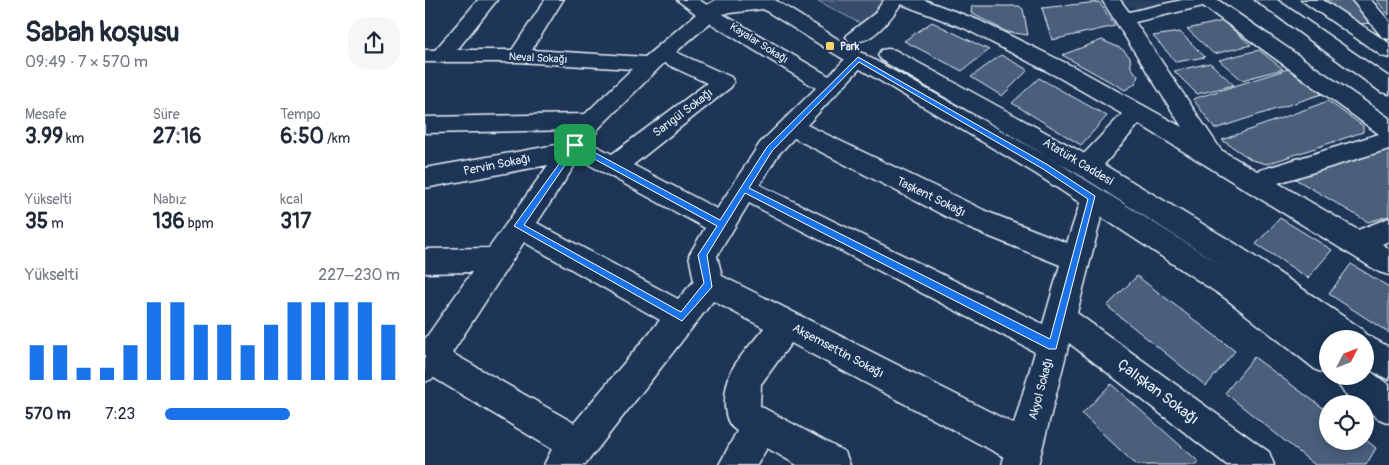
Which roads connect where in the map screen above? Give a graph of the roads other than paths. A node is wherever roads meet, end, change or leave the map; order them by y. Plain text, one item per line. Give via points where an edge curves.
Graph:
1 (488, 0) edge
2 (554, 0) edge
3 (686, 0) edge
4 (797, 0) edge
5 (894, 0) edge
6 (907, 0) edge
7 (1111, 0) edge
8 (1206, 0) edge
9 (1264, 0) edge
10 (1310, 0) edge
11 (1361, 0) edge
12 (765, 2) edge
13 (717, 6) edge
14 (1125, 19) junction
15 (1389, 33) edge
16 (857, 48) junction
17 (1389, 52) edge
18 (433, 56) edge
19 (517, 56) junction
20 (656, 59) junction
21 (831, 87) junction
22 (1389, 87) edge
23 (1137, 112) junction
24 (591, 122) junction
25 (425, 125) edge
26 (791, 127) junction
27 (1389, 130) edge
28 (1389, 140) edge
29 (572, 148) junction
30 (1213, 156) junction
31 (614, 166) junction
32 (1087, 166) junction
33 (425, 178) edge
34 (1254, 181) junction
35 (744, 189) junction
36 (1093, 198) junction
37 (722, 224) junction
38 (519, 226) junction
39 (1389, 229) edge
40 (1356, 243) junction
41 (1076, 259) junction
42 (495, 260) junction
43 (425, 261) edge
44 (1389, 263) edge
45 (709, 284) junction
46 (682, 317) junction
47 (786, 324) junction
48 (1338, 330) edge
49 (1056, 332) junction
50 (1319, 353) edge
51 (1374, 354) edge
52 (428, 362) edge
53 (1389, 365) edge
54 (1362, 385) edge
55 (1389, 406) edge
56 (761, 426) junction
57 (570, 455) edge
58 (1023, 457) edge
59 (737, 465) edge
60 (832, 465) edge
61 (1256, 465) edge

1 - 18 street
2 - 19 street
3 - 13 street, Kayalar Sokağı
4 - 16 street, Atatürk Caddesi
5 - 16 street
6 - 23 street via 971,24
7 - 14 street
8 - 14 street
8 - 27 street
9 - 22 street
10 - 17 street
11 - 15 street
12 - 13 street
12 - 16 street
13 - 20 street
13 - 21 street, Kayalar Sokağı
14 - 30 street
16 - 21 street
16 - 32 street, Atatürk Caddesi
16 - 36 street
18 - 19 street, Neval Sokağı
19 - 20 street, Neval Sokağı
20 - 24 street
20 - 31 street, Sarıgül Sokağı via 723,82
21 - 26 street
23 - 30 street
23 - 32 street
24 - 25 street
24 - 29 street
26 - 35 street via 769,149
26 - 41 street, Taşkent Sokağı via 978,220
28 - 34 street
29 - 31 street
29 - 33 street, Pervin Sokağı
29 - 38 street
30 - 34 street
31 - 37 street
32 - 48 street, Atatürk Caddesi via 1226,252
34 - 40 street
35 - 37 street
35 - 49 street, Çalışkan Sokağı
36 - 41 street, Akyol Sokağı
36 - 50 street via 1235,289
37 - 45 street via 703,255
38 - 42 street
38 - 46 street
39 - 40 street
40 - 44 street
41 - 49 street, Akyol Sokağı
42 - 43 street
42 - 52 street
45 - 46 street
45 - 47 street, Akşemsettin Sokağı
46 - 57 street
47 - 56 street via 745,379 742,415
47 - 58 street, Akşemsettin Sokağı
49 - 58 street, Akyol Sokağı
49 - 61 street, Çalışkan Sokağı
51 - 53 street
52 - 57 street
54 - 55 street
56 - 59 street
56 - 60 street

